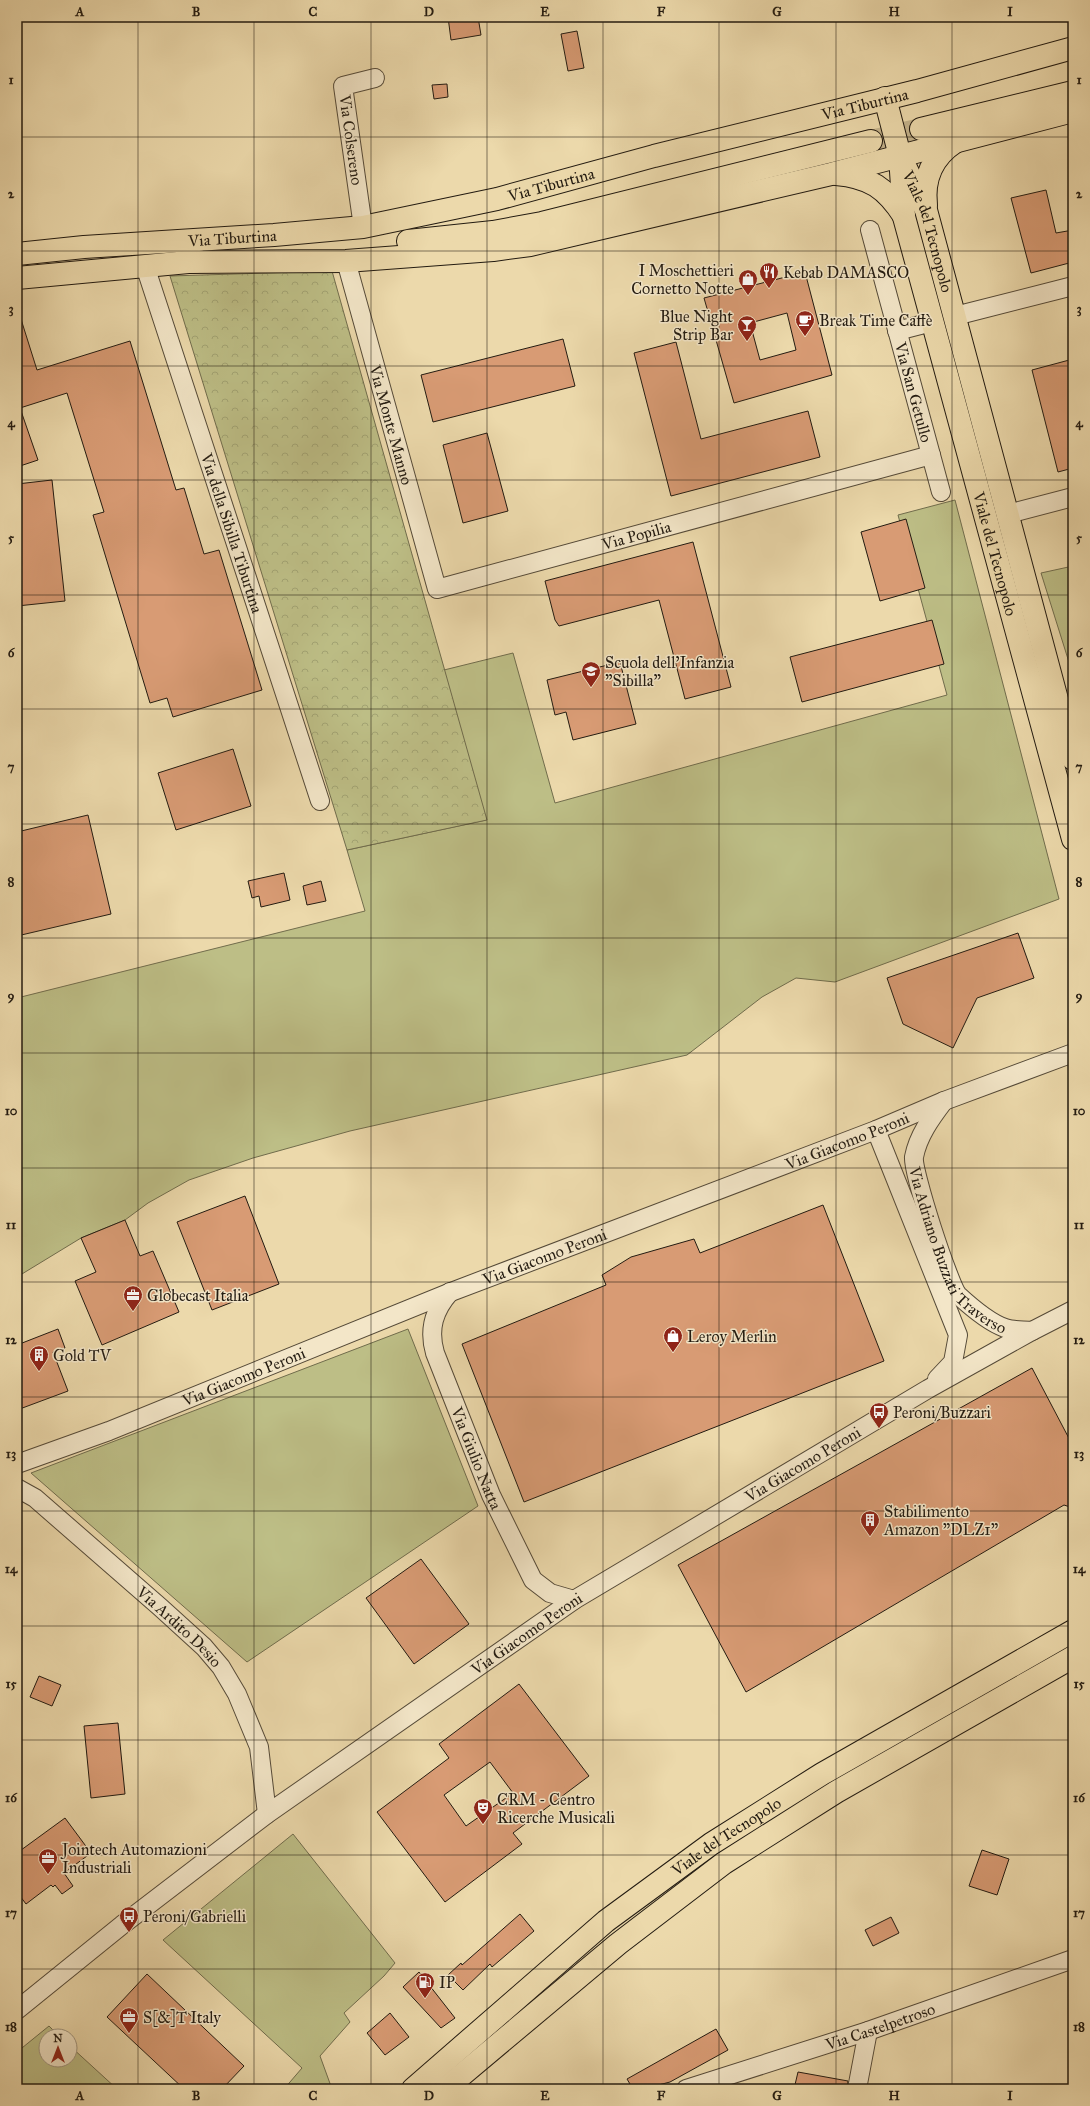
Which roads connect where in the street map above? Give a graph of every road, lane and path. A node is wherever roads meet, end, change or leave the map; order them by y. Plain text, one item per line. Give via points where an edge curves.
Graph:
1 (1073, 48) edge
2 (375, 78) dead end
3 (1073, 92) edge
4 (885, 98) junction
5 (1073, 111) edge
6 (921, 129) tunnel mouth
7 (957, 141) junction
8 (871, 142) tunnel mouth
9 (900, 156) junction
10 (831, 174) junction
11 (926, 210) junction
12 (904, 217) junction
13 (363, 227) junction
14 (870, 230) dead end
15 (17, 254) edge
16 (346, 261) junction
17 (184, 262) junction
18 (145, 266) junction
19 (17, 278) edge
20 (1073, 286) edge
21 (955, 316) junction
22 (932, 322) junction
23 (897, 331) junction
24 (931, 455) junction
25 (836, 480) joint
26 (941, 492) dead end
27 (1073, 498) edge
28 (1008, 514) junction
29 (437, 589) joint
30 (1073, 759) edge
31 (320, 801) dead end
32 (1073, 839) edge
33 (1073, 1053) edge
34 (944, 1101) junction
35 (876, 1130) junction
36 (451, 1292) junction
37 (1073, 1310) edge
38 (1032, 1331) junction
39 (928, 1389) junction
40 (17, 1464) edge
41 (17, 1488) edge
42 (574, 1600) junction
43 (1073, 1630) edge
44 (1073, 1657) edge
45 (267, 1814) junction
46 (1073, 1959) edge
47 (17, 2010) edge
48 (868, 2030) junction
49 (697, 2087) edge
50 (413, 2089) edge
51 (445, 2089) edge
52 (857, 2089) edge

1 - 4 main road, Via Tiburtina
2 - 13 street, Via Colsereno via 343,86
3 - 6 main road
4 - 9 main road
4 - 13 main road, Via Tiburtina via 654,156 497,199
5 - 7 main road
7 - 9 main road
7 - 11 main road via 938,156 928,175 924,187
8 - 17 main road, Via Tiburtina via 513,229
9 - 10 main road
9 - 11 main road, Viale del Tecnopolo
9 - 12 main road, Viale del Tecnopolo
10 - 12 main road via 856,177 873,183 886,193
10 - 16 main road via 530,246
11 - 21 main road, Viale del Tecnopolo
12 - 22 main road, Viale del Tecnopolo
13 - 15 main road, Via Tiburtina
14 - 23 street, Via San Getullo
16 - 17 main road
16 - 29 street, Via Monte Manno
17 - 18 main road, Via Tiburtina
18 - 19 main road, Via Tiburtina
18 - 31 street, Via della Sibilla Tiburtina
20 - 21 street
21 - 28 main road, Viale del Tecnopolo
22 - 23 street, Via San Getullo
22 - 32 main road, Viale del Tecnopolo
23 - 24 street, Via San Getullo
24 - 25 street, Via San Getullo
24 - 26 street, Via San Getullo
25 - 29 street, Via Popilia
27 - 28 street
28 - 30 main road, Viale del Tecnopolo
33 - 34 street, Via Giacomo Peroni
34 - 35 street, Via Giacomo Peroni
34 - 38 street, Via Adriano Buzzati Traverso via 918,1141 914,1159 915,1173 931,1226 957,1294 981,1314 1005,1328
35 - 36 street, Via Giacomo Peroni
35 - 39 street, Via Adriano Buzzati Traverso via 958,1335 953,1362
36 - 40 street, Via Giacomo Peroni via 108,1431
36 - 42 street, Via Giulio Natta via 436,1312 432,1339 435,1353 491,1495 533,1580 550,1593
37 - 38 street, Via Giacomo Peroni
38 - 39 street, Via Giacomo Peroni
39 - 42 street, Via Giacomo Peroni
41 - 45 street, Via Ardito Desio via 34,1498 160,1607 221,1666 237,1694 259,1747
42 - 45 street, Via Giacomo Peroni
43 - 50 main road, Viale del Tecnopolo via 822,1774 711,1844 606,1921
44 - 51 main road, Viale del Tecnopolo via 836,1792 724,1863 618,1944
45 - 47 street, Via Giacomo Peroni via 122,1925
46 - 48 street, Via Castelpetroso
48 - 49 street, Via Castelpetroso
48 - 52 street

